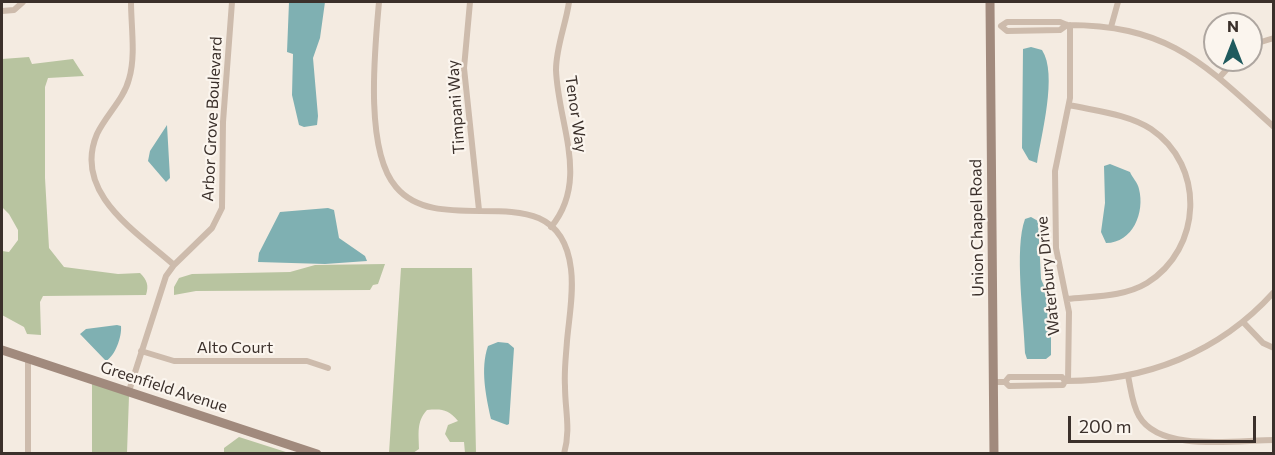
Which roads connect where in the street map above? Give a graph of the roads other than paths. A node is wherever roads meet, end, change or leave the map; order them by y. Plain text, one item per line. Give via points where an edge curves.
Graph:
1 (23, 2) edge
2 (131, 2) edge
3 (231, 2) edge
4 (379, 2) edge
5 (470, 2) edge
6 (568, 2) edge
7 (990, 2) edge
8 (1118, 2) edge
9 (2, 11) edge
10 (1068, 25) junction
11 (990, 26) junction
12 (1111, 27) junction
13 (1224, 72) edge
14 (1218, 78) junction
15 (1069, 105) junction
16 (1274, 127) edge
17 (479, 210) junction
18 (551, 226) junction
19 (174, 265) junction
20 (1274, 292) edge
21 (1067, 299) junction
22 (1243, 322) junction
23 (1274, 348) edge
24 (2, 350) edge
25 (141, 351) junction
26 (28, 358) junction
27 (328, 368) dead end
28 (1128, 376) junction
29 (1067, 381) junction
30 (993, 382) junction
31 (129, 391) junction
32 (1274, 440) edge
33 (28, 453) edge
34 (317, 453) edge
35 (564, 453) edge
36 (994, 453) edge

1 - 9 street via 14,10
2 - 19 street via 129,79 97,135 92,155 93,177 109,207
3 - 19 street, Arbor Grove Boulevard via 222,208 212,228
4 - 17 street via 373,78 385,169 398,190 419,204 448,211
5 - 17 street, Timpani Way via 464,68
6 - 18 street, Tenor Way via 556,72 571,188 563,212
7 - 11 main road, Union Chapel Road
8 - 12 street
10 - 11 street via 1007,22
10 - 12 street
10 - 15 street, Waterbury Drive
11 - 30 main road, Union Chapel Road
12 - 14 street via 1177,48
13 - 14 street
14 - 16 street
15 - 21 street, Waterbury Drive via 1055,171 1056,248
15 - 21 street via 1129,118 1153,130 1183,166 1192,208 1183,243 1156,277 1120,293
17 - 18 street via 522,212
18 - 35 street via 566,249 571,270 565,383 569,430
19 - 25 street, Arbor Grove Boulevard via 163,284
20 - 22 street
21 - 29 street, Waterbury Drive
22 - 23 street via 1263,343
22 - 28 street via 1186,358
24 - 26 main road, Greenfield Avenue
25 - 27 street, Alto Court via 174,361 307,361
25 - 31 street, Arbor Grove Boulevard
26 - 31 main road, Greenfield Avenue
26 - 33 street
28 - 29 street
28 - 32 street via 1139,416 1159,434 1181,441
29 - 30 street via 1063,386 1009,386
30 - 36 main road, Union Chapel Road
31 - 34 main road, Greenfield Avenue

